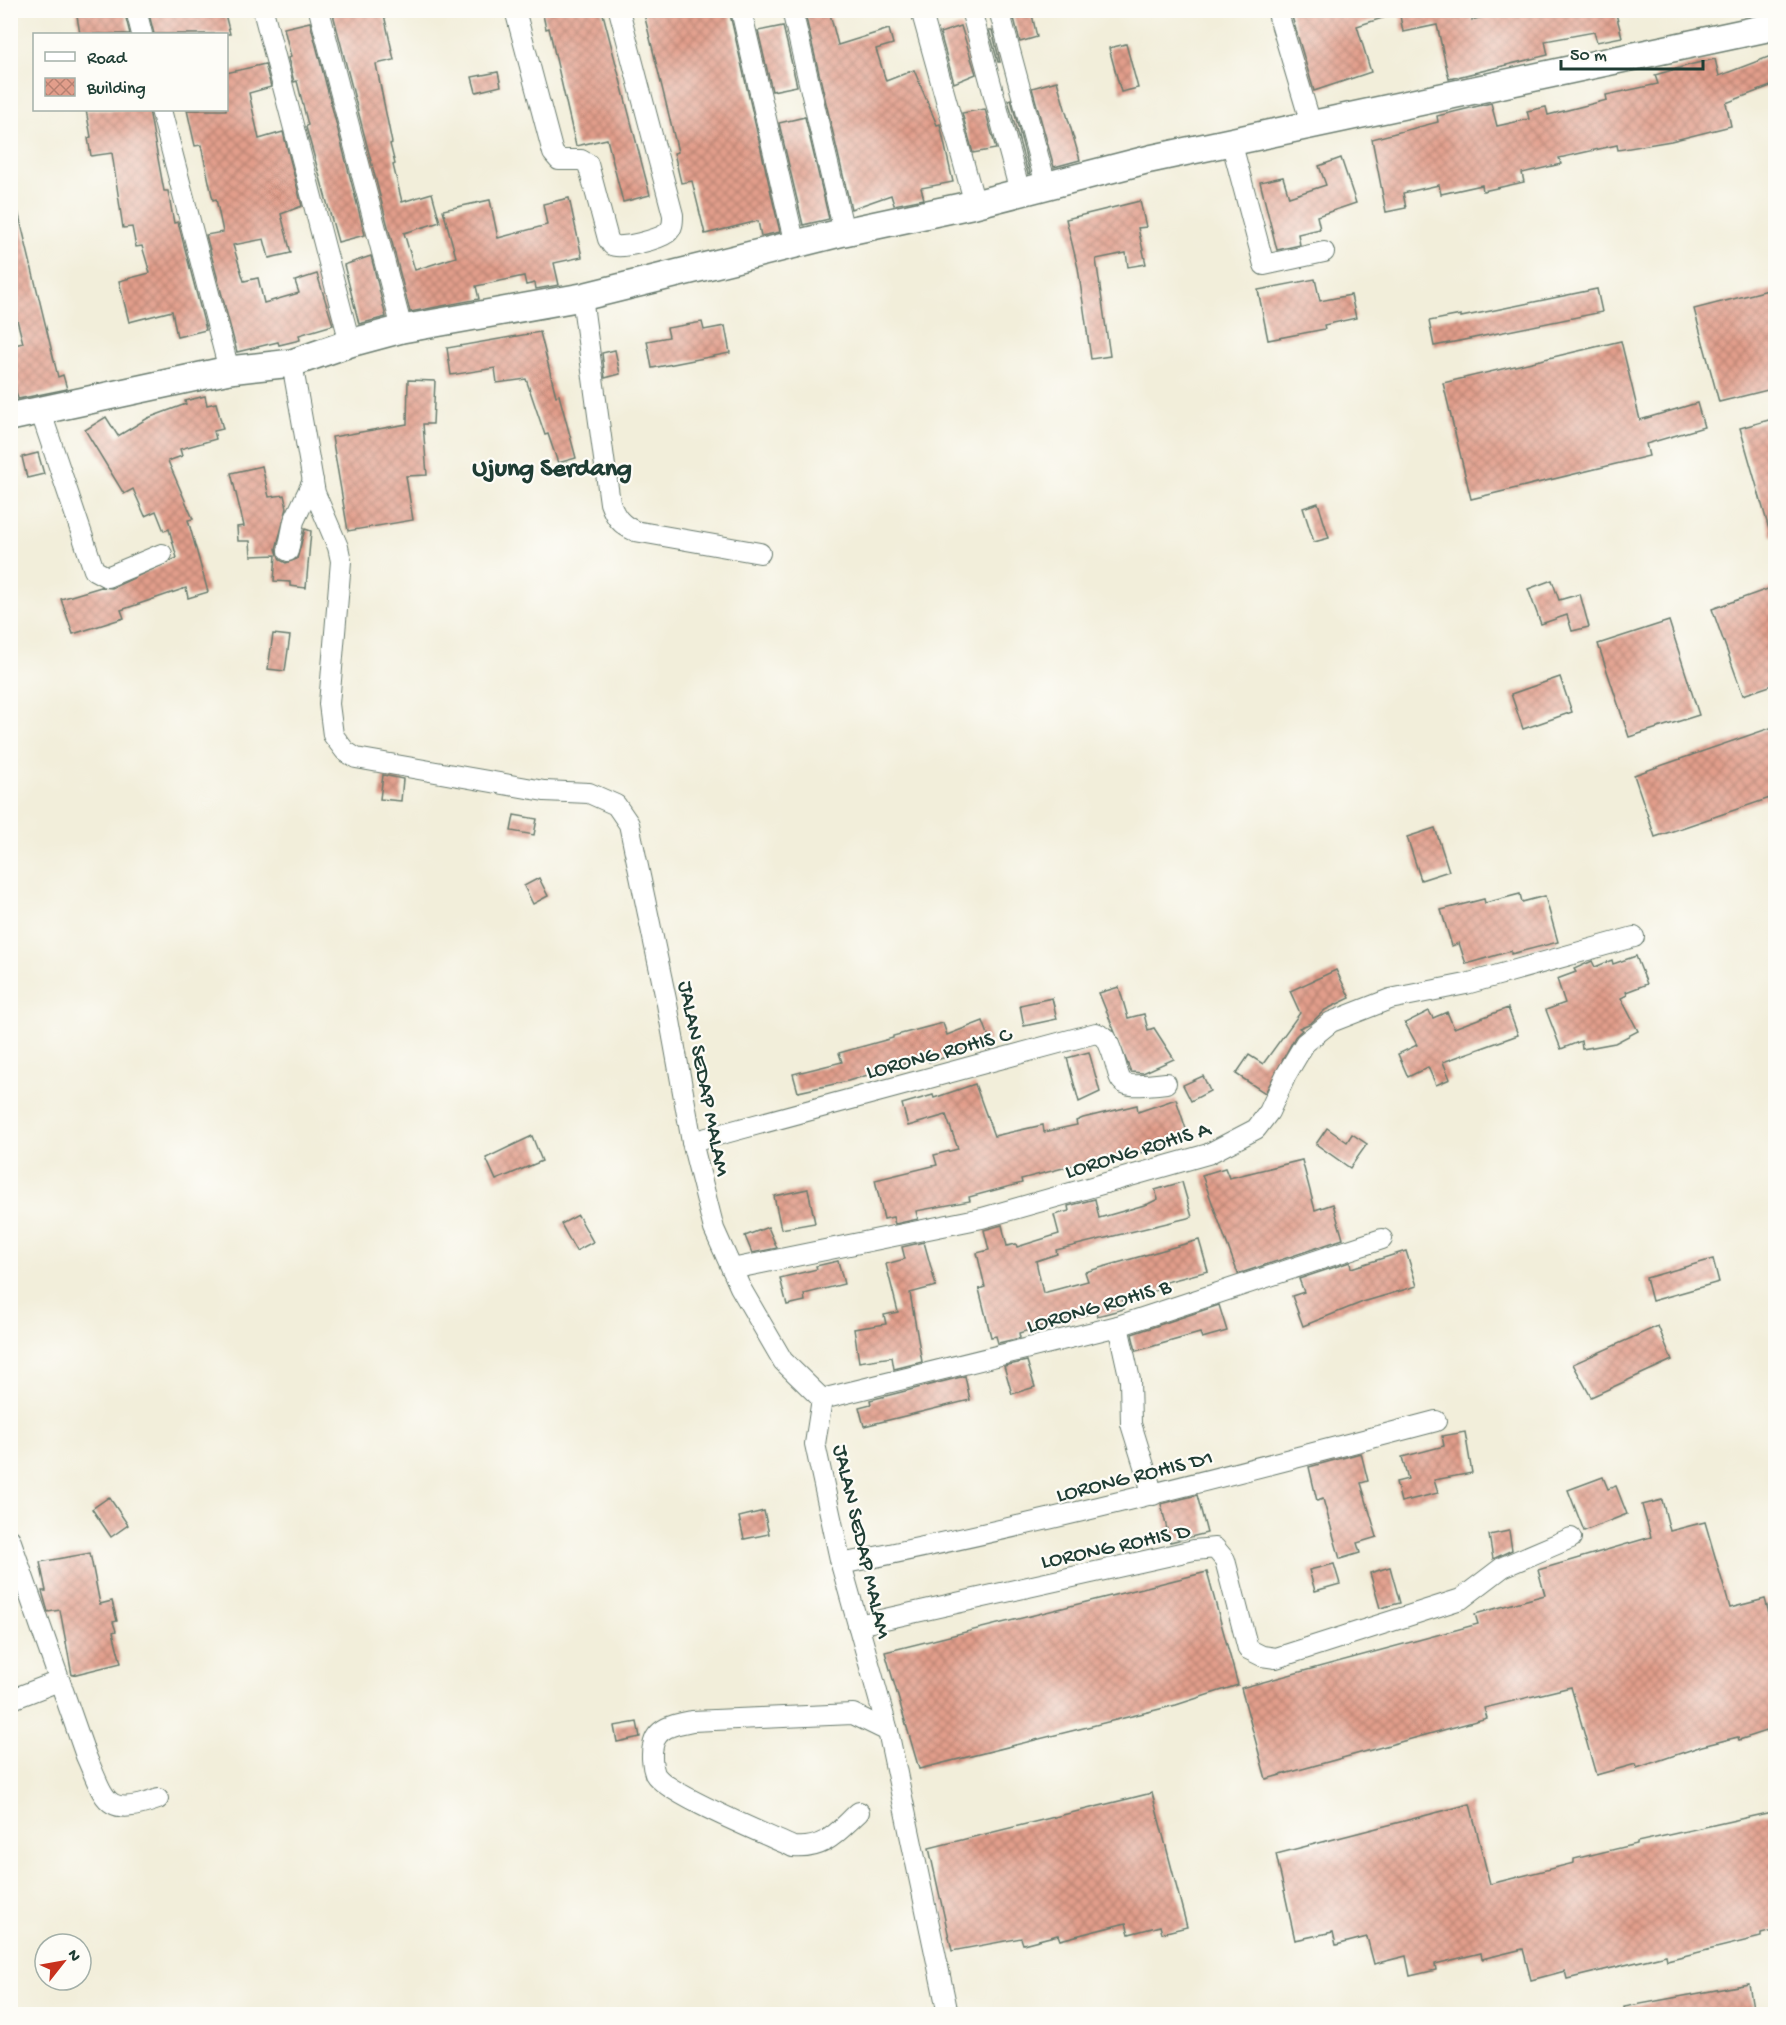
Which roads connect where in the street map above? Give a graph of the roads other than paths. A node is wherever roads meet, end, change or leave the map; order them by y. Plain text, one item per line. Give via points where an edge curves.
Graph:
1 (136, 10) edge
2 (263, 10) edge
3 (319, 10) edge
4 (515, 10) edge
5 (619, 10) edge
6 (741, 10) edge
7 (792, 10) edge
8 (971, 10) edge
9 (999, 10) edge
10 (1277, 10) edge
11 (925, 11) edge
12 (1776, 26) edge
13 (142, 33) edge
14 (162, 111) edge
15 (1311, 123) junction
16 (1231, 141) junction
17 (1046, 185) junction
18 (1020, 192) junction
19 (975, 204) junction
20 (844, 232) junction
21 (795, 245) junction
22 (1324, 252) dead end
23 (582, 297) junction
24 (402, 329) junction
25 (350, 342) junction
26 (292, 363) junction
27 (229, 370) junction
28 (40, 410) junction
29 (10, 417) edge
30 (313, 481) junction
31 (288, 551) dead end
32 (760, 553) dead end
33 (162, 554) dead end
34 (1634, 937) dead end
35 (1166, 1083) dead end
36 (692, 1142) junction
37 (1382, 1239) dead end
38 (732, 1269) junction
39 (1118, 1326) junction
40 (822, 1399) junction
41 (1436, 1421) dead end
42 (1154, 1495) junction
43 (1571, 1538) dead end
44 (10, 1539) edge
45 (841, 1564) junction
46 (858, 1625) junction
47 (59, 1681) junction
48 (10, 1700) edge
49 (888, 1731) junction
50 (158, 1799) dead end
51 (859, 1812) dead end
52 (948, 2014) edge

1 - 13 street
2 - 25 street
3 - 24 street
4 - 5 street via 553,153 560,160 588,164 608,240 622,248 666,233 673,225 673,215
6 - 21 street
7 - 20 street
8 - 18 street
9 - 17 street
10 - 15 street
11 - 19 street
12 - 15 main road
14 - 27 street
15 - 16 main road
16 - 17 main road
16 - 22 street via 1264,266
17 - 18 main road
18 - 19 main road
19 - 20 main road
20 - 21 main road
21 - 23 main road
23 - 24 main road
23 - 32 street via 614,515 635,531
24 - 25 main road
25 - 26 main road
26 - 27 main road
26 - 30 street
27 - 28 main road
28 - 29 main road
28 - 33 street via 94,570 107,577
30 - 31 street via 294,521
30 - 36 street, JALAN SEDAP MALAM via 341,561 329,704 333,735 356,758 544,791 589,793 616,805 629,824
34 - 38 street, LORONG ROHIS A via 1466,984 1390,999 1331,1022 1305,1043 1256,1129 1208,1154 982,1218
35 - 36 street, LORONG ROHIS C via 1126,1085 1119,1077 1106,1038 1096,1032
36 - 38 street, JALAN SEDAP MALAM via 714,1229
37 - 39 street, LORONG ROHIS B
38 - 40 street, JALAN SEDAP MALAM via 783,1361
39 - 40 street, LORONG ROHIS B
39 - 42 street via 1131,1380 1131,1424
40 - 45 street, JALAN SEDAP MALAM via 815,1444
41 - 42 street, LORONG ROHIS D1
42 - 45 street, LORONG ROHIS D1
43 - 46 street, LORONG ROHIS D via 1503,1567 1461,1599 1276,1658 1248,1649 1225,1560 1215,1548
44 - 47 street
45 - 46 street, JALAN SEDAP MALAM
46 - 49 street, JALAN SEDAP MALAM
47 - 48 street
47 - 50 street via 86,1756 108,1801 120,1809
49 - 51 street via 854,1714 692,1721 674,1724 659,1733 653,1743 653,1765 661,1780 686,1797 793,1847 810,1849 824,1843
49 - 52 street, JALAN SEDAP MALAM

